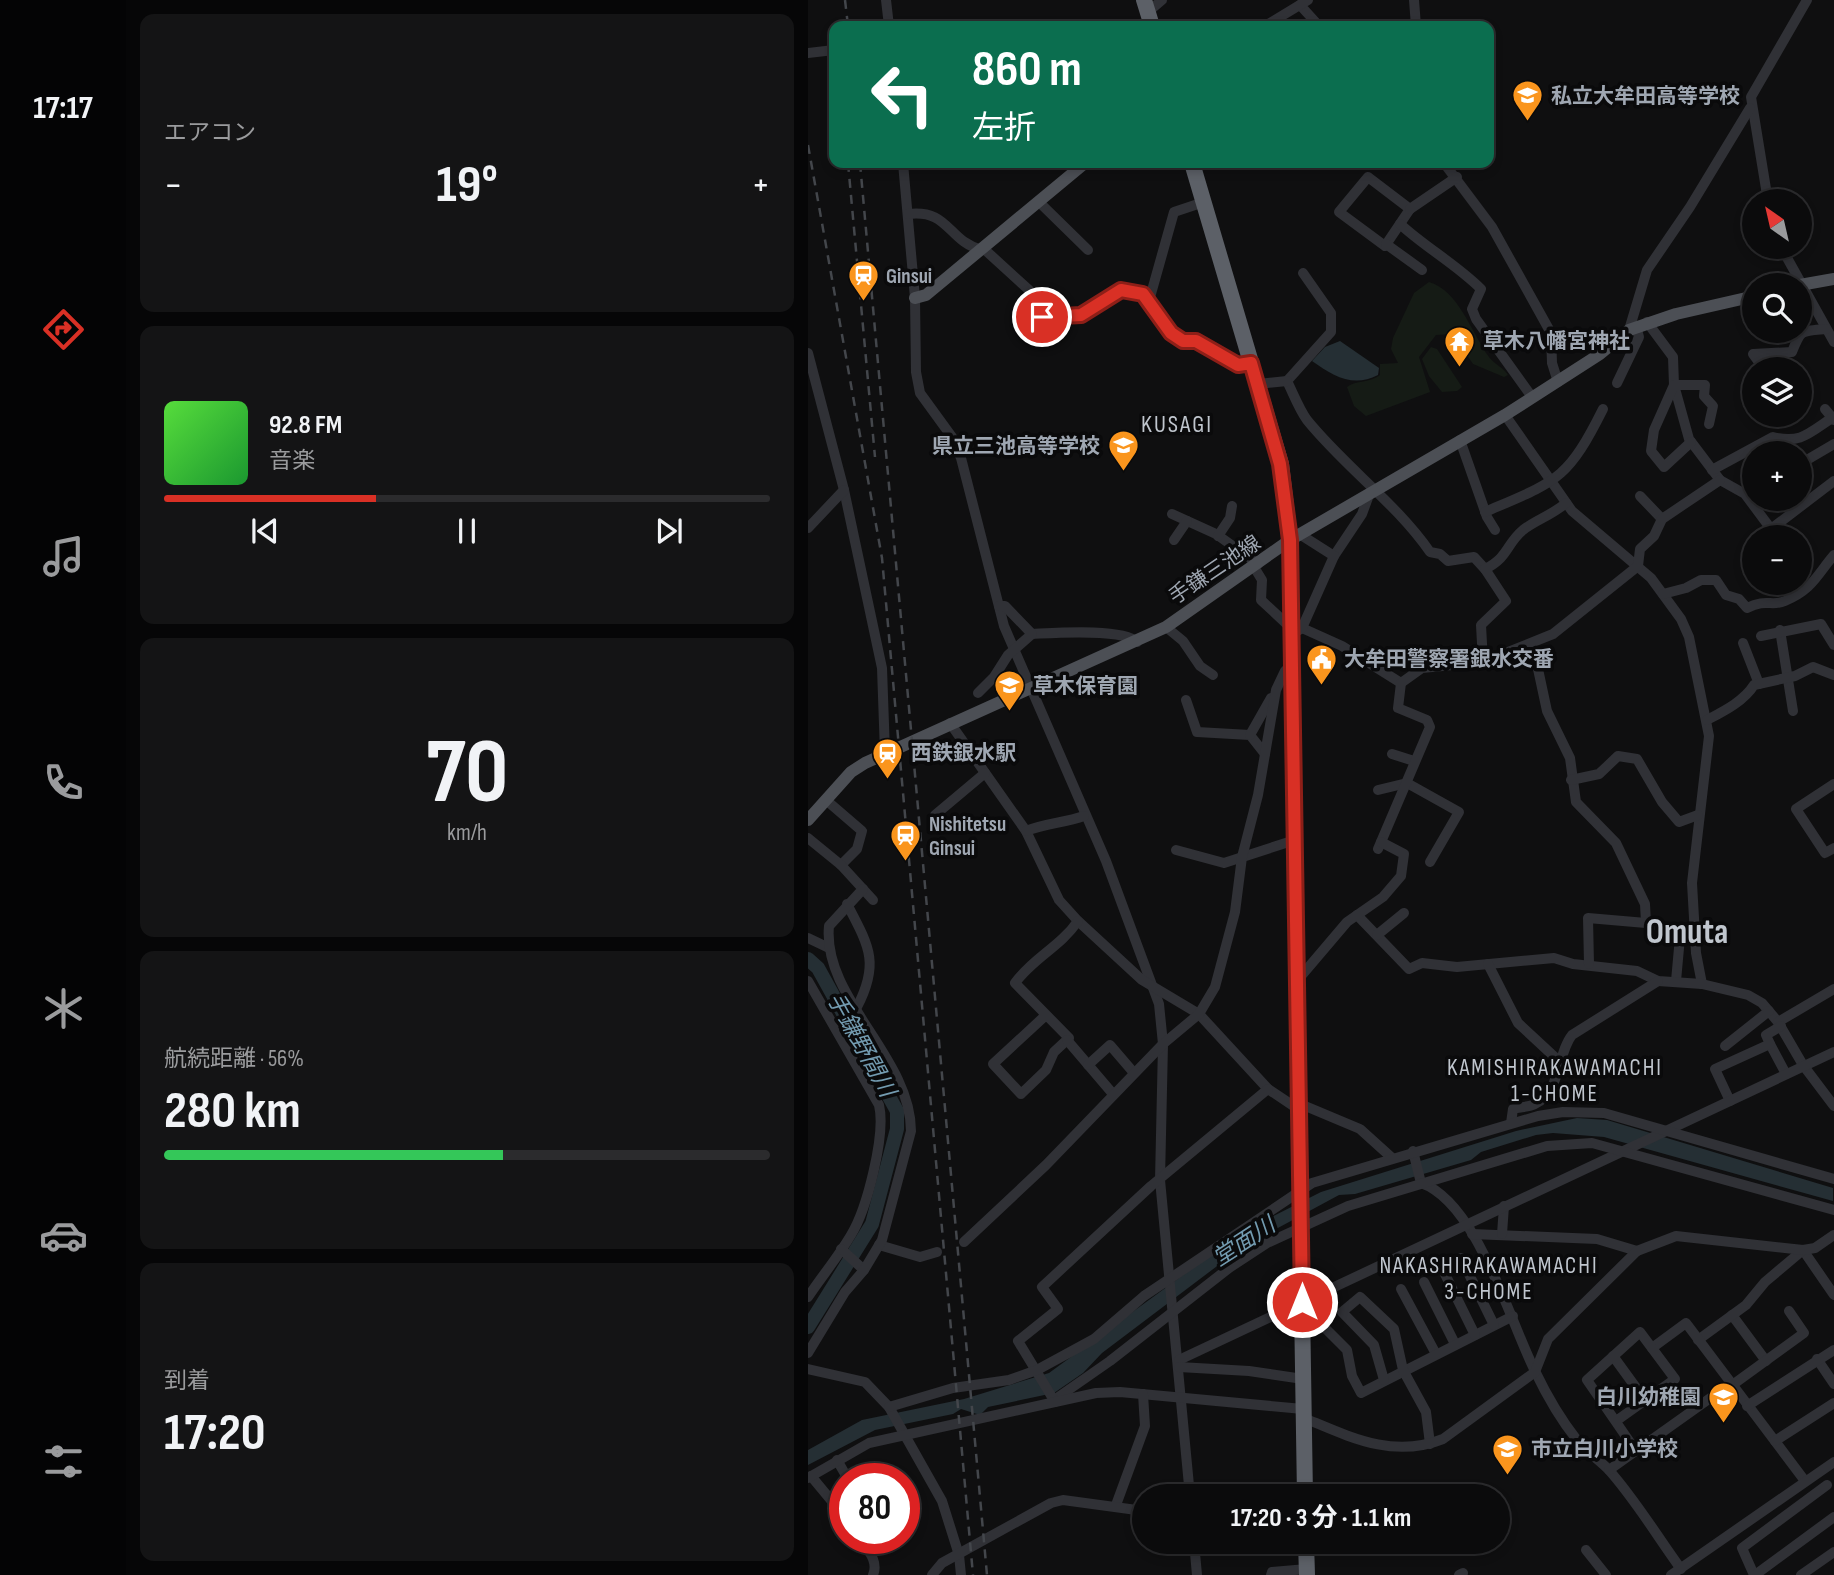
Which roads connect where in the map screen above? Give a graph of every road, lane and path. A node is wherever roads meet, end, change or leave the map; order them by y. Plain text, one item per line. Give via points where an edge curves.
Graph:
1 (886, 0) edge
2 (1162, 0) edge
3 (1414, 0) edge
4 (1807, 0) edge
5 (1304, 2) edge
6 (1148, 13) edge
7 (888, 21) edge
8 (1273, 21) edge
9 (1316, 21) edge
10 (1416, 21) edge
11 (829, 51) edge
12 (808, 53) edge
13 (1750, 108) junction
14 (903, 168) edge
15 (1079, 168) edge
16 (1194, 168) edge
17 (1449, 168) edge
18 (1457, 177) junction
19 (1766, 189) edge
20 (1204, 202) junction
21 (1040, 203) junction
22 (1410, 209) junction
23 (908, 214) junction
24 (1400, 224) junction
25 (1386, 244) junction
26 (983, 249) junction
27 (1088, 250) dead end
28 (1422, 270) dead end
29 (1303, 273) dead end
30 (1834, 278) edge
31 (1812, 283) edge
32 (915, 298) junction
33 (1742, 299) edge
34 (1149, 301) junction
35 (1812, 304) edge
36 (1637, 326) junction
37 (1826, 329) junction
38 (1834, 342) edge
39 (808, 353) edge
40 (1755, 357) edge
41 (1251, 363) junction
42 (1287, 381) junction
43 (1558, 382) junction
44 (1617, 383) dead end
45 (1258, 384) junction
46 (1674, 385) junction
47 (819, 397) junction
48 (1532, 397) junction
49 (808, 403) edge
50 (1604, 410) dead end
51 (1505, 415) junction
52 (1830, 416) edge
53 (1709, 424) dead end
54 (1460, 440) junction
55 (1691, 442) junction
56 (1834, 444) edge
57 (1812, 457) edge
58 (1712, 470) junction
59 (1720, 480) junction
60 (1834, 481) edge
61 (1551, 484) junction
62 (1742, 489) edge
63 (844, 490) junction
64 (1372, 494) junction
65 (1640, 496) dead end
66 (1812, 498) edge
67 (1566, 503) junction
68 (1232, 506) dead end
69 (1761, 511) edge
70 (1795, 511) edge
71 (1485, 512) junction
72 (1172, 514) dead end
73 (1662, 519) junction
74 (1187, 521) junction
75 (808, 528) edge
76 (1495, 530) dead end
77 (1218, 536) junction
78 (1296, 538) junction
79 (1174, 540) dead end
80 (1834, 555) edge
81 (1334, 556) junction
82 (1256, 565) junction
83 (1638, 566) junction
84 (1485, 569) junction
85 (1663, 594) junction
86 (999, 606) junction
87 (1166, 627) junction
88 (1780, 630) junction
89 (1295, 631) junction
90 (1032, 634) junction
91 (1761, 636) dead end
92 (1137, 642) junction
93 (1743, 643) dead end
94 (1834, 645) edge
95 (1528, 646) junction
96 (1014, 651) junction
97 (1483, 662) junction
98 (1292, 664) junction
99 (1832, 670) edge
100 (1213, 675) dead end
101 (1788, 678) junction
102 (1401, 683) junction
103 (1759, 684) junction
104 (1029, 688) junction
105 (1276, 690) junction
106 (978, 693) dead end
107 (1186, 700) dead end
108 (1793, 711) dead end
109 (1707, 720) junction
110 (950, 723) junction
111 (1250, 735) junction
112 (885, 753) junction
113 (1265, 754) junction
114 (1392, 754) dead end
115 (1414, 761) junction
116 (985, 773) junction
117 (1571, 780) junction
118 (1407, 783) junction
119 (1834, 784) edge
120 (1378, 790) dead end
121 (826, 800) junction
122 (935, 815) dead end
123 (1698, 815) junction
124 (1084, 816) junction
125 (808, 820) edge
126 (1026, 831) junction
127 (808, 838) edge
128 (1295, 840) junction
129 (1834, 848) edge
130 (1176, 850) dead end
131 (1242, 857) junction
132 (1430, 862) dead end
133 (841, 865) junction
134 (863, 889) junction
135 (873, 900) dead end
136 (847, 904) junction
137 (1404, 913) dead end
138 (1357, 915) junction
139 (1078, 921) junction
140 (1646, 923) junction
141 (1377, 935) junction
142 (808, 938) edge
143 (829, 948) junction
144 (1488, 964) junction
145 (1589, 964) junction
146 (808, 981) edge
147 (1658, 981) junction
148 (1676, 981) junction
149 (1296, 982) junction
150 (1149, 984) junction
151 (1702, 984) junction
152 (1834, 989) edge
153 (857, 1007) junction
154 (1769, 1011) junction
155 (1199, 1014) junction
156 (1046, 1015) junction
157 (1780, 1024) junction
158 (1066, 1040) junction
159 (1163, 1044) junction
160 (1770, 1044) junction
161 (1725, 1046) dead end
162 (1834, 1052) edge
163 (1560, 1062) junction
164 (1088, 1065) junction
165 (1803, 1065) junction
166 (1134, 1073) junction
167 (1786, 1074) junction
168 (1268, 1089) junction
169 (1113, 1094) junction
170 (1730, 1101) junction
171 (1298, 1106) junction
172 (1834, 1106) edge
173 (1511, 1123) junction
174 (1664, 1131) junction
175 (1625, 1150) junction
176 (1413, 1151) junction
177 (1391, 1157) junction
178 (1834, 1179) edge
179 (1160, 1180) junction
180 (1421, 1183) junction
181 (1301, 1191) junction
182 (1504, 1206) junction
183 (1834, 1210) edge
184 (1302, 1226) junction
185 (1469, 1229) junction
186 (1502, 1234) junction
187 (1834, 1235) edge
188 (964, 1242) dead end
189 (879, 1245) junction
190 (841, 1249) junction
191 (1803, 1250) junction
192 (1637, 1251) junction
193 (937, 1252) dead end
194 (864, 1270) junction
195 (1168, 1281) junction
196 (1424, 1282) dead end
197 (1401, 1289) dead end
198 (1834, 1295) edge
199 (808, 1297) edge
200 (1302, 1302) junction
201 (1173, 1311) junction
202 (1789, 1311) dead end
203 (1732, 1315) junction
204 (1513, 1316) junction
205 (1322, 1325) dead end
206 (1495, 1325) junction
207 (1421, 1326) junction
208 (1475, 1335) junction
209 (1698, 1340) junction
210 (1455, 1344) junction
211 (1652, 1348) junction
212 (1834, 1350) edge
213 (808, 1353) edge
214 (1436, 1354) junction
215 (1613, 1356) junction
216 (1817, 1359) junction
217 (1424, 1360) junction
218 (1766, 1361) junction
219 (1179, 1364) junction
220 (808, 1369) edge
221 (1403, 1370) junction
222 (1535, 1372) junction
223 (1038, 1373) junction
224 (1303, 1379) junction
225 (1384, 1381) junction
226 (1834, 1384) edge
227 (1731, 1385) junction
228 (1143, 1394) junction
229 (1182, 1398) junction
230 (1645, 1400) junction
231 (1054, 1401) junction
232 (1834, 1403) edge
233 (1747, 1406) junction
234 (889, 1407) junction
235 (1304, 1413) junction
236 (1616, 1421) junction
237 (904, 1433) junction
238 (1775, 1441) junction
239 (1430, 1444) junction
240 (1636, 1451) junction
241 (837, 1460) junction
242 (1834, 1462) edge
243 (839, 1463) edge
244 (1609, 1470) junction
245 (1818, 1473) junction
246 (810, 1477) edge
247 (1806, 1481) junction
248 (1189, 1484) edge
249 (1305, 1484) edge
250 (1830, 1489) edge
251 (829, 1499) edge
252 (1117, 1505) junction
253 (1132, 1508) edge
254 (1834, 1517) edge
255 (1586, 1550) dead end
256 (1834, 1552) edge
257 (870, 1554) edge
258 (1195, 1554) edge
259 (1306, 1554) edge
260 (959, 1555) junction
261 (1307, 1572) edge
262 (1676, 1572) edge
263 (873, 1575) edge
264 (932, 1575) edge
265 (961, 1575) edge
266 (1197, 1575) edge
267 (1271, 1575) edge
268 (1606, 1575) edge
269 (1754, 1575) edge
270 (1801, 1575) edge

1 - 7 street
2 - 6 street
3 - 10 street
4 - 13 street via 1755,88
5 - 8 street
5 - 9 street
11 - 12 street
13 - 19 street
13 - 36 street via 1647,270
14 - 23 street
15 - 21 main road
16 - 20 highway
17 - 18 street
18 - 22 street
18 - 43 street via 1492,228 1551,333
20 - 34 street via 1174,212
20 - 41 highway
21 - 26 main road
21 - 27 street
22 - 24 street
22 - 25 street via 1368,177 1339,212
23 - 26 street via 935,215 966,244
23 - 32 street
24 - 25 street
24 - 48 street via 1422,244 1458,265 1481,289 1472,309 1476,319
25 - 28 street
26 - 32 main road via 926,295
26 - 34 street via 1029,290 1042,317 1081,315 1121,290 1143,294
29 - 42 street via 1331,313 1331,332
30 - 31 main road
32 - 86 street via 916,372 921,393 961,458
33 - 36 main road, 手鎌三池線
34 - 41 street via 1171,333 1183,341 1196,341 1238,365
35 - 37 street
36 - 43 main road, 手鎌三池線
36 - 44 street via 1639,337
36 - 46 street via 1673,357
37 - 38 street
37 - 40 street via 1797,335 1792,352 1753,354
39 - 47 street
41 - 45 highway
42 - 45 street
42 - 64 street via 1306,419
43 - 48 main road, 手鎌三池線
45 - 78 highway
46 - 53 street via 1705,385 1704,396 1713,406
46 - 55 street
46 - 55 street via 1654,430 1651,451 1664,467
47 - 49 street
47 - 63 street
48 - 51 main road, 手鎌三池線
50 - 61 street via 1574,463
51 - 54 main road, 手鎌三池線
51 - 61 street
52 - 58 street via 1801,439 1792,442 1773,437
54 - 64 main road, 手鎌三池線
54 - 71 street
55 - 58 street
56 - 57 street
58 - 59 street
59 - 62 street
59 - 73 street
60 - 66 street
61 - 67 street
61 - 71 street
63 - 75 street
63 - 112 street via 882,668
64 - 78 main road, 手鎌三池線
64 - 81 street
64 - 84 street via 1414,530 1430,552 1448,561 1474,557
65 - 73 street
67 - 83 street
67 - 84 street via 1523,530 1501,562
68 - 77 street
69 - 70 street via 1771,529
71 - 76 street
72 - 74 street
73 - 83 street via 1654,536 1640,549
74 - 77 street
74 - 79 street
77 - 82 street
78 - 81 street
78 - 82 main road, 手鎌三池線
78 - 89 highway
80 - 85 street via 1818,580 1786,601 1762,600 1747,608 1708,578
81 - 89 street
82 - 87 main road, 手鎌三池線
82 - 89 street via 1262,580 1261,600
83 - 85 street
83 - 95 street via 1562,627
84 - 97 street via 1506,601 1481,625
85 - 109 street via 1689,638
86 - 90 street via 1005,606
86 - 96 street
87 - 92 main road, 手鎌三池線
87 - 100 street
88 - 91 street
88 - 94 street via 1821,624
88 - 101 street
89 - 98 highway
89 - 102 street via 1342,646
90 - 92 street via 1081,631 1131,636
90 - 96 street
92 - 104 main road, 手鎌三池線
93 - 103 street
95 - 97 street
95 - 117 street via 1547,711 1570,758
96 - 104 street
96 - 106 street
97 - 102 street via 1422,668
98 - 105 street
98 - 128 highway
99 - 101 street via 1813,667
101 - 103 street
101 - 108 street
102 - 115 street via 1398,709 1429,723
103 - 109 street
104 - 110 main road, 手鎌三池線
104 - 124 street
105 - 111 street
105 - 113 street
107 - 111 street via 1197,733
109 - 123 street via 1709,736
110 - 112 main road, 手鎌三池線
110 - 116 street
111 - 113 street
112 - 121 main road, 手鎌三池線 via 851,772
113 - 131 street
114 - 115 street
115 - 118 street
116 - 122 street
116 - 126 street
117 - 123 street via 1599,774 1618,756 1637,759 1662,802 1680,822
117 - 140 street via 1576,802 1615,843 1645,904
118 - 120 street
118 - 132 street via 1459,812
118 - 138 street via 1379,845 1404,854 1404,871 1383,897
119 - 129 street via 1796,809 1825,853
121 - 125 main road, 手鎌三池線
121 - 133 street via 862,831 857,849
123 - 151 street via 1692,883
124 - 126 street
124 - 150 street via 1115,884
126 - 139 street via 1059,900
127 - 133 street
128 - 131 street
128 - 149 highway
130 - 131 street via 1211,862
131 - 155 street via 1223,963
133 - 134 street
134 - 135 street
134 - 136 street
136 - 143 street via 829,926
136 - 153 street via 869,946 872,974
137 - 141 street
138 - 141 street
138 - 149 street
139 - 150 street
139 - 156 street via 1065,940 1028,966 1015,983
140 - 145 street via 1588,918
140 - 148 street via 1674,930 1680,937
141 - 144 street via 1409,969 1422,962 1457,967
142 - 143 street
143 - 153 street
144 - 145 street via 1554,958
144 - 163 street via 1518,1023
145 - 147 street via 1637,971
146 - 190 street via 882,1115 862,1210
147 - 148 street
147 - 163 street via 1572,1035
148 - 151 street
149 - 171 highway
150 - 155 street
150 - 159 street via 1159,1004
151 - 154 street via 1748,995
152 - 157 street
153 - 189 street via 903,1087 911,1117 888,1224
154 - 157 street
154 - 161 street
155 - 159 street
155 - 168 street
156 - 158 street via 1069,1038
156 - 158 street via 993,1064 1021,1094 1046,1070
157 - 160 street via 1766,1035
157 - 165 street
158 - 164 street
159 - 166 street
159 - 179 street
160 - 167 street
160 - 170 street via 1715,1069
162 - 165 street
163 - 173 street via 1544,1096 1535,1104 1513,1109
164 - 166 street via 1110,1045
164 - 169 street
165 - 167 street
165 - 172 street
166 - 169 street
167 - 170 street
168 - 171 street
168 - 179 street
169 - 188 street
170 - 174 street
171 - 177 street via 1360,1129
171 - 181 highway
173 - 174 street via 1587,1111
173 - 176 street
174 - 175 street
174 - 178 street
175 - 180 street via 1592,1143 1561,1144
175 - 182 street
175 - 183 street
176 - 177 street
176 - 180 street
177 - 181 street
179 - 195 street
179 - 223 street via 1041,1287 1058,1310 1018,1341
180 - 184 street
180 - 185 street via 1455,1209
181 - 184 highway
181 - 195 street
182 - 185 street
182 - 186 street
184 - 200 highway
184 - 201 street via 1257,1249
185 - 186 street
185 - 200 street
185 - 204 street
186 - 192 street via 1597,1239
187 - 191 street
189 - 193 street via 920,1257
189 - 194 street
190 - 194 street
190 - 199 street
191 - 192 street via 1676,1236
191 - 198 street
191 - 203 street
192 - 222 street via 1548,1339
194 - 213 street
195 - 201 street
195 - 223 street via 1094,1339
196 - 210 street
197 - 207 street
200 - 219 street
200 - 224 highway
201 - 219 street
201 - 231 street
202 - 218 street via 1804,1333
203 - 209 street
203 - 218 street
204 - 206 street
204 - 222 street
205 - 225 street via 1347,1350 1361,1393
206 - 208 street
206 - 208 street via 1461,1258 1443,1270
207 - 214 street
207 - 217 street
208 - 210 street
209 - 211 street via 1686,1323
209 - 227 street
210 - 214 street
211 - 215 street via 1640,1332
211 - 230 street via 1675,1379
212 - 216 street
214 - 217 street
215 - 230 street
215 - 236 street via 1587,1380
216 - 226 street
216 - 233 street
217 - 221 street
218 - 227 street
219 - 224 street
219 - 229 street
220 - 234 street via 865,1382
221 - 225 street
221 - 225 street via 1394,1329 1360,1297 1342,1312 1374,1345
221 - 239 street via 1426,1412
222 - 239 street
222 - 244 street via 1577,1440
223 - 231 street
223 - 234 street via 953,1388
224 - 235 highway
227 - 233 street
227 - 240 street
228 - 229 street
228 - 231 street via 1096,1394
228 - 252 street via 1145,1426
229 - 235 street
229 - 248 street
230 - 236 street
231 - 237 street
232 - 238 street
233 - 238 street
234 - 237 street
235 - 239 street via 1379,1446
235 - 249 highway
236 - 240 street
237 - 241 street via 858,1447
237 - 260 street via 942,1502
238 - 247 street
240 - 244 street
241 - 243 street
241 - 246 street
242 - 245 street
244 - 262 street
245 - 247 street
245 - 250 street
246 - 251 street
247 - 262 street
250 - 269 street via 1742,1548
252 - 253 street
252 - 260 street via 1051,1503
254 - 269 street
255 - 268 street
256 - 270 street
257 - 263 street via 876,1569
258 - 266 street
259 - 261 highway
260 - 264 street via 942,1563
260 - 265 street
261 - 267 street

